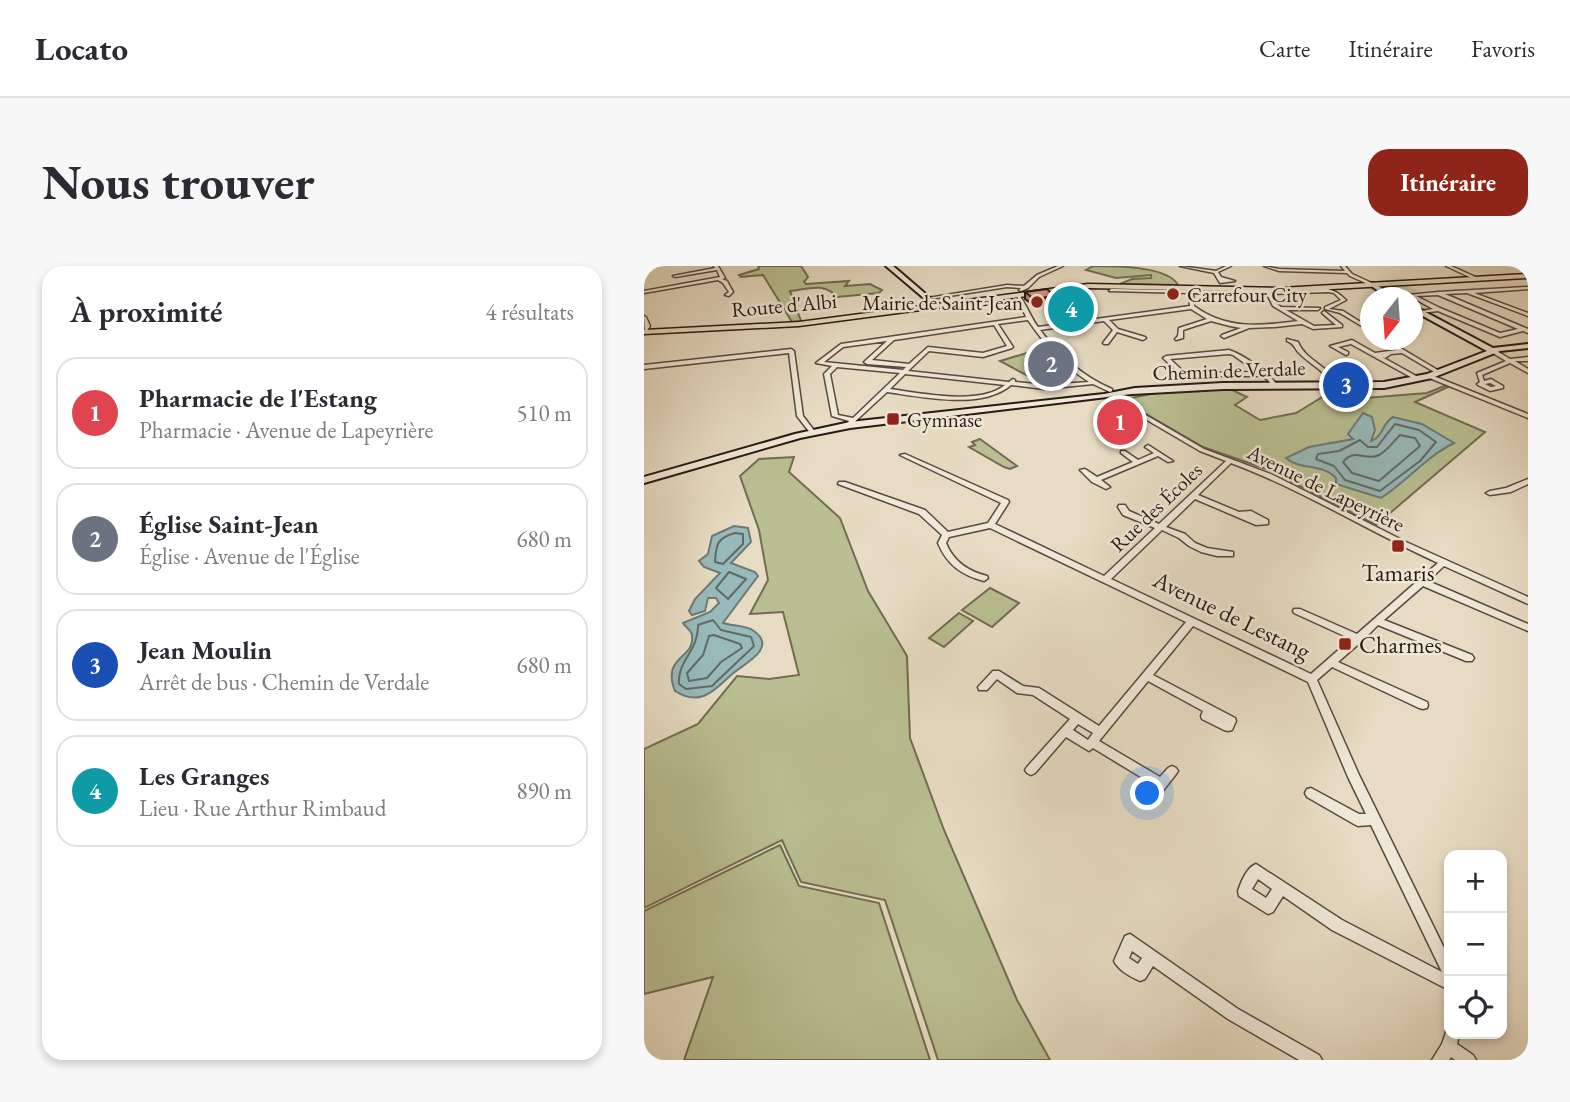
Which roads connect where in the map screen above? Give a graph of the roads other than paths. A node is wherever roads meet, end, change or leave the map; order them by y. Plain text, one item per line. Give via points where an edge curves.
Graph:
1 (672, 266) edge
2 (889, 266) edge
3 (900, 266) edge
4 (917, 266) edge
5 (1061, 266) edge
6 (1182, 266) edge
7 (1229, 266) edge
8 (1266, 266) edge
9 (1343, 266) edge
10 (1448, 266) edge
11 (717, 267) edge
12 (1216, 272) junction
13 (1347, 272) junction
14 (675, 276) junction
15 (1528, 276) edge
16 (1220, 278) dead end
17 (1478, 279) junction
18 (720, 280) junction
19 (1373, 285) junction
20 (679, 286) junction
21 (1376, 287) edge
22 (1528, 288) edge
23 (1322, 289) junction
24 (1111, 290) dead end
25 (1190, 290) junction
26 (1466, 290) junction
27 (1269, 291) junction
28 (644, 292) edge
29 (1435, 292) junction
30 (1022, 294) junction
31 (727, 295) dead end
32 (991, 298) joint
33 (968, 301) junction
34 (934, 303) junction
35 (1192, 307) junction
36 (1280, 309) junction
37 (1438, 309) junction
38 (1325, 310) junction
39 (1423, 312) joint
40 (1528, 315) edge
41 (644, 317) edge
42 (1031, 318) junction
43 (1105, 319) junction
44 (1211, 319) junction
45 (1303, 322) junction
46 (995, 323) junction
47 (1360, 324) edge
48 (1247, 327) junction
49 (1273, 327) junction
50 (1038, 329) junction
51 (1116, 330) junction
52 (1526, 330) edge
53 (644, 332) edge
54 (1278, 332) dead end
55 (1224, 336) dead end
56 (1143, 338) dead end
57 (892, 339) junction
58 (1178, 339) dead end
59 (1289, 340) dead end
60 (1106, 343) dead end
61 (962, 345) dead end
62 (1528, 346) edge
63 (1403, 351) joint
64 (1493, 351) junction
65 (955, 352) junction
66 (1346, 353) dead end
67 (1390, 353) dead end
68 (1528, 358) edge
69 (868, 361) junction
70 (1510, 361) junction
71 (836, 365) junction
72 (644, 367) edge
73 (861, 368) junction
74 (907, 368) junction
75 (1528, 371) edge
76 (1438, 372) junction
77 (1262, 374) junction
78 (1429, 376) junction
79 (1085, 378) junction
80 (1416, 378) junction
81 (1014, 381) junction
82 (1481, 381) dead end
83 (1273, 385) junction
84 (1335, 386) junction
85 (886, 390) junction
86 (1106, 392) junction
87 (1507, 408) junction
88 (1496, 414) dead end
89 (1528, 416) edge
90 (851, 426) junction
91 (814, 432) junction
92 (1147, 447) dead end
93 (1124, 452) dead end
94 (1158, 454) junction
95 (903, 455) dead end
96 (1170, 461) dead end
97 (1230, 461) junction
98 (1137, 462) junction
99 (1083, 470) dead end
100 (644, 480) edge
101 (1096, 480) junction
102 (1528, 481) edge
103 (842, 484) dead end
104 (1106, 487) dead end
105 (1490, 493) dead end
106 (1194, 496) junction
107 (1122, 507) dead end
108 (1241, 514) dead end
109 (991, 525) junction
110 (1160, 527) junction
111 (946, 535) junction
112 (1230, 554) dead end
113 (1443, 563) junction
114 (984, 578) dead end
115 (1106, 579) junction
116 (1422, 582) junction
117 (1528, 601) edge
118 (1297, 611) dead end
119 (1192, 621) junction
120 (1379, 622) junction
121 (1528, 628) edge
122 (1359, 639) junction
123 (1469, 658) dead end
124 (1332, 663) junction
125 (1147, 676) junction
126 (1312, 679) junction
127 (984, 687) dead end
128 (1423, 705) dead end
129 (1210, 710) dead end
130 (1077, 718) junction
131 (1065, 731) junction
132 (1100, 732) junction
133 (1092, 742) junction
134 (1031, 770) dead end
135 (1172, 771) dead end
136 (1311, 793) dead end
137 (1374, 819) junction
138 (1281, 887) dead end
139 (1151, 956) dead end
140 (1444, 962) edge
141 (1444, 980) edge
142 (1447, 1047) edge
143 (1314, 1060) edge
144 (1468, 1060) edge

1 - 14 street
2 - 34 street
3 - 4 street
5 - 30 street via 1039,275
6 - 12 street
7 - 12 street
8 - 13 street
9 - 13 street
10 - 17 street
11 - 14 street
11 - 18 street
12 - 16 street
13 - 19 street
14 - 20 street
15 - 17 main road, Route d'Albi
17 - 19 main road, Route d'Albi
18 - 20 street
18 - 31 street via 731,292
19 - 21 street
19 - 23 main road, Route d'Albi
20 - 28 street
22 - 26 street
23 - 27 main road, Route d'Albi
23 - 38 street via 1337,293 1344,302
24 - 25 street
25 - 27 main road, Route d'Albi
25 - 30 main road, Route d'Albi via 1096,286
25 - 35 street
26 - 29 street
26 - 40 street
27 - 36 street
29 - 37 street via 1410,295
29 - 52 street
30 - 32 main road, Route d'Albi
30 - 33 main road, Route d'Albi
30 - 34 street via 1007,286
30 - 42 street, Avenue de Lapeyrière
32 - 33 main road, Route d'Albi
33 - 34 main road, Route d'Albi
34 - 53 main road, Route d'Albi via 799,324
35 - 43 street
35 - 44 street
36 - 38 street
36 - 45 street
37 - 39 street
37 - 52 street via 1500,335
38 - 45 street via 1340,326 1313,328
38 - 47 street via 1341,312
39 - 64 street via 1456,335
41 - 53 street via 648,326
42 - 46 street
42 - 50 street, Avenue de Lapeyrière
43 - 50 street
43 - 51 street
44 - 48 street
44 - 58 street via 1181,329
45 - 49 street
46 - 57 street
46 - 65 street via 1010,347 984,355
48 - 49 street
48 - 55 street
49 - 54 street
50 - 79 street, Avenue de Lapeyrière
51 - 56 street
51 - 60 street
57 - 69 street
57 - 71 street via 838,347 818,362
59 - 84 street via 1331,373
61 - 65 street
62 - 64 street, Chemin de Verdale
63 - 67 street
63 - 76 street
64 - 70 street
64 - 76 street, Chemin de Verdale
65 - 74 street via 928,349
66 - 80 street via 1333,346 1352,342
68 - 70 street
69 - 73 street
69 - 74 street
70 - 75 street
70 - 82 street via 1479,374
71 - 73 street
71 - 90 street via 827,374 835,416
72 - 91 street via 791,351 800,416
73 - 74 street
74 - 81 street
74 - 85 street
76 - 78 street, Chemin de Verdale
77 - 77 street via 1229,352 1167,358 1184,375
77 - 83 street
78 - 80 street, Chemin de Verdale
78 - 87 street
79 - 81 street
79 - 86 street, Avenue de Lapeyrière
80 - 84 street, Chemin de Verdale via 1384,385
81 - 85 street via 1001,392 954,398
81 - 86 street
83 - 84 street, Chemin de Verdale
83 - 86 street, Chemin de Verdale
85 - 90 street
86 - 90 street, Chemin de Verdale via 1090,398
86 - 97 street, Avenue de Lapeyrière via 1202,450
87 - 88 street
87 - 89 street
90 - 91 street, Chemin de Verdale
91 - 100 street, Chemin de Verdale
92 - 94 street
93 - 98 street
94 - 96 street
94 - 98 street
95 - 109 street via 1005,502
97 - 106 street, Rue des Écoles
97 - 113 street, Avenue de Lapeyrière via 1271,476
98 - 101 street
99 - 101 street
101 - 104 street
102 - 105 street
103 - 111 street via 922,512
106 - 108 street
106 - 110 street, Rue des Écoles
107 - 110 street
109 - 111 street
109 - 115 street, Avenue de Lestang
110 - 112 street via 1217,555
110 - 115 street, Rue des Écoles
111 - 114 street via 942,543 948,558
113 - 116 street
113 - 117 street, Avenue de Lapeyrière
115 - 119 street, Avenue de Lestang
116 - 120 street
116 - 121 street
118 - 122 street
119 - 125 street
119 - 126 street, Avenue de Lestang
120 - 122 street
120 - 123 street
122 - 124 street
124 - 126 street
124 - 128 street
125 - 129 street
125 - 132 street
126 - 137 street, Avenue de Lestang
127 - 130 street via 996,674 1021,690 1035,691
130 - 131 street
130 - 132 street
131 - 133 street via 1089,746
131 - 134 street
132 - 133 street
133 - 135 street via 1158,789
136 - 137 street via 1357,820
137 - 140 street, Avenue de Lestang
138 - 141 street via 1337,925
139 - 143 street via 1233,1014
142 - 144 street

